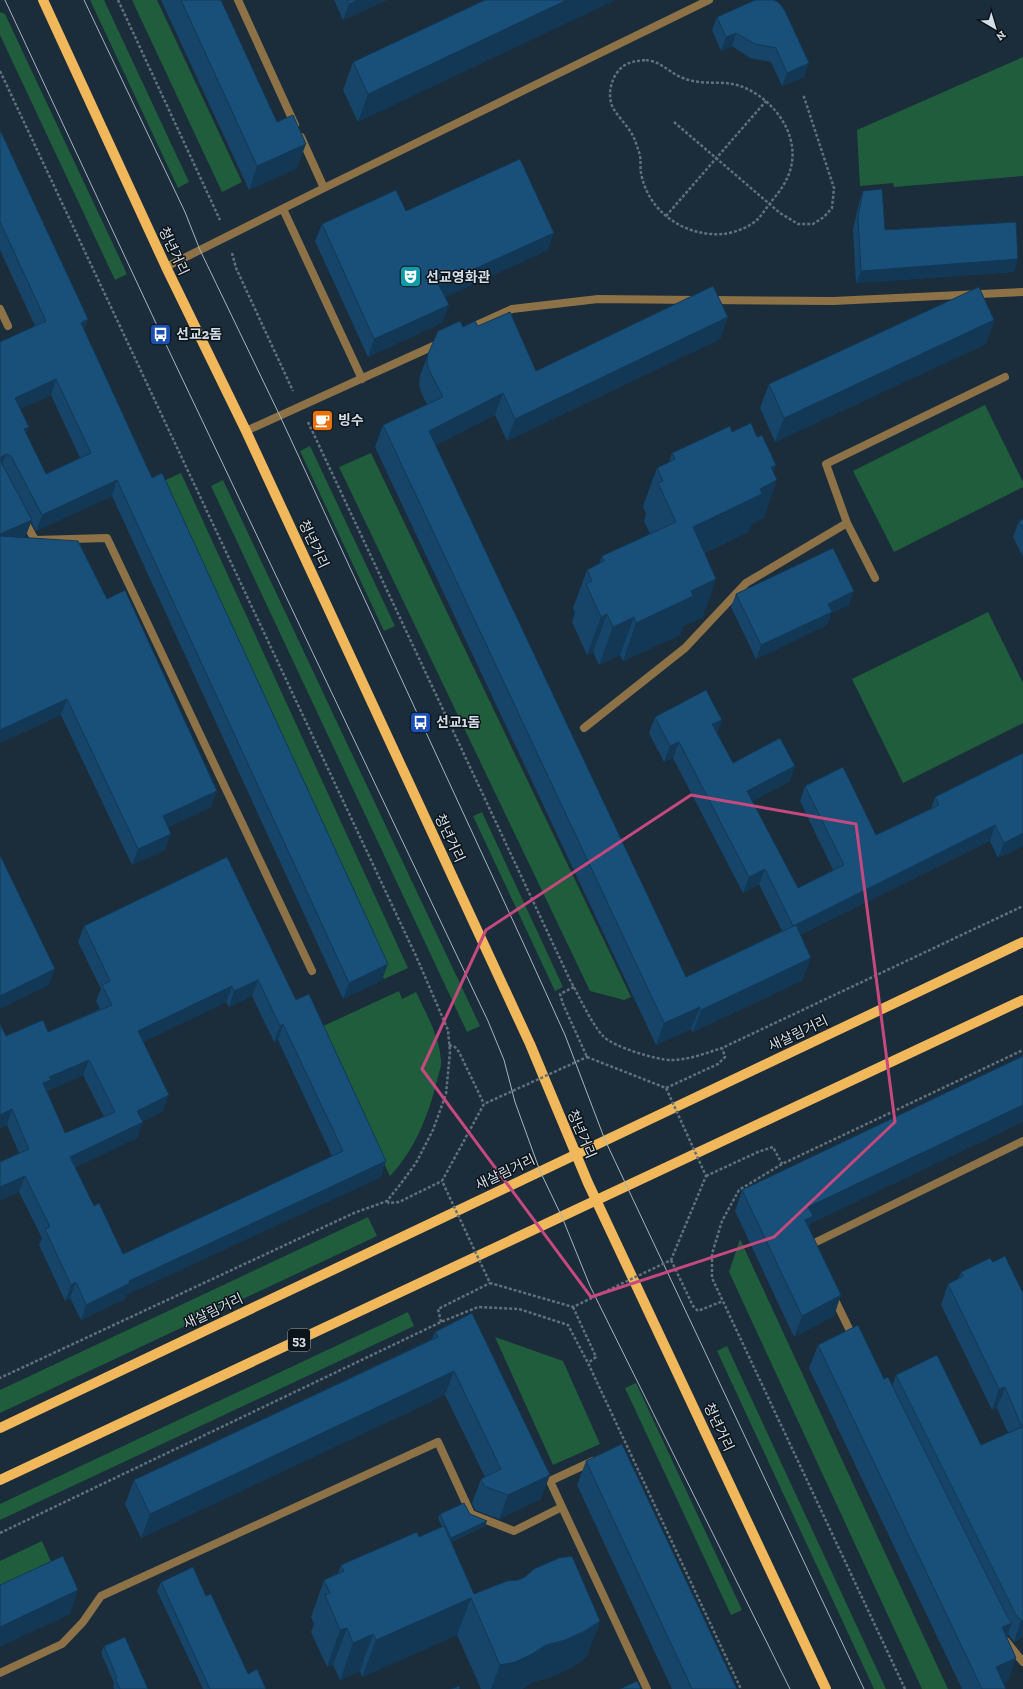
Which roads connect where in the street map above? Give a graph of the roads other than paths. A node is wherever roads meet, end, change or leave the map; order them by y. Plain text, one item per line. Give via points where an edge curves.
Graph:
1 (43, 0) edge
2 (238, 0) edge
3 (709, 0) edge
4 (324, 188) junction
5 (283, 209) junction
6 (166, 267) junction
7 (1023, 292) edge
8 (0, 309) edge
9 (8, 326) dead end
10 (462, 332) edge
11 (448, 339) edge
12 (1005, 377) dead end
13 (362, 379) junction
14 (246, 431) junction
15 (21, 514) edge
16 (847, 523) junction
17 (875, 578) dead end
18 (584, 728) dead end
19 (1023, 942) edge
20 (312, 971) dead end
21 (1023, 1000) edge
22 (1023, 1141) edge
23 (575, 1155) junction
24 (597, 1201) junction
25 (811, 1252) edge
26 (829, 1288) edge
27 (857, 1345) edge
28 (0, 1428) edge
29 (599, 1458) edge
30 (0, 1480) edge
31 (562, 1508) junction
32 (1002, 1637) edge
33 (1023, 1662) edge
34 (0, 1673) edge
35 (647, 1689) edge
36 (826, 1689) edge

1 - 6 main road, 청년거리
2 - 4 street
3 - 4 street
4 - 5 street
5 - 6 street
5 - 13 street
6 - 14 main road, 청년거리
7 - 10 street via 833,301 598,299 512,309
8 - 9 street
11 - 13 street
12 - 16 street via 826,464
13 - 14 street
14 - 23 main road, 청년거리 via 530,1044
15 - 20 street via 35,540 107,538
16 - 17 street
16 - 18 street via 746,583 685,648
19 - 23 main road, 새살림거리
21 - 24 main road
22 - 25 street via 807,1245
23 - 24 main road, 청년거리
23 - 28 main road, 새살림거리
24 - 30 main road, 53
24 - 36 main road, 청년거리
26 - 27 street
29 - 31 street via 550,1482
31 - 34 street via 514,1531 471,1514 438,1442 101,1596 83,1622 62,1644
31 - 35 street
32 - 33 street

